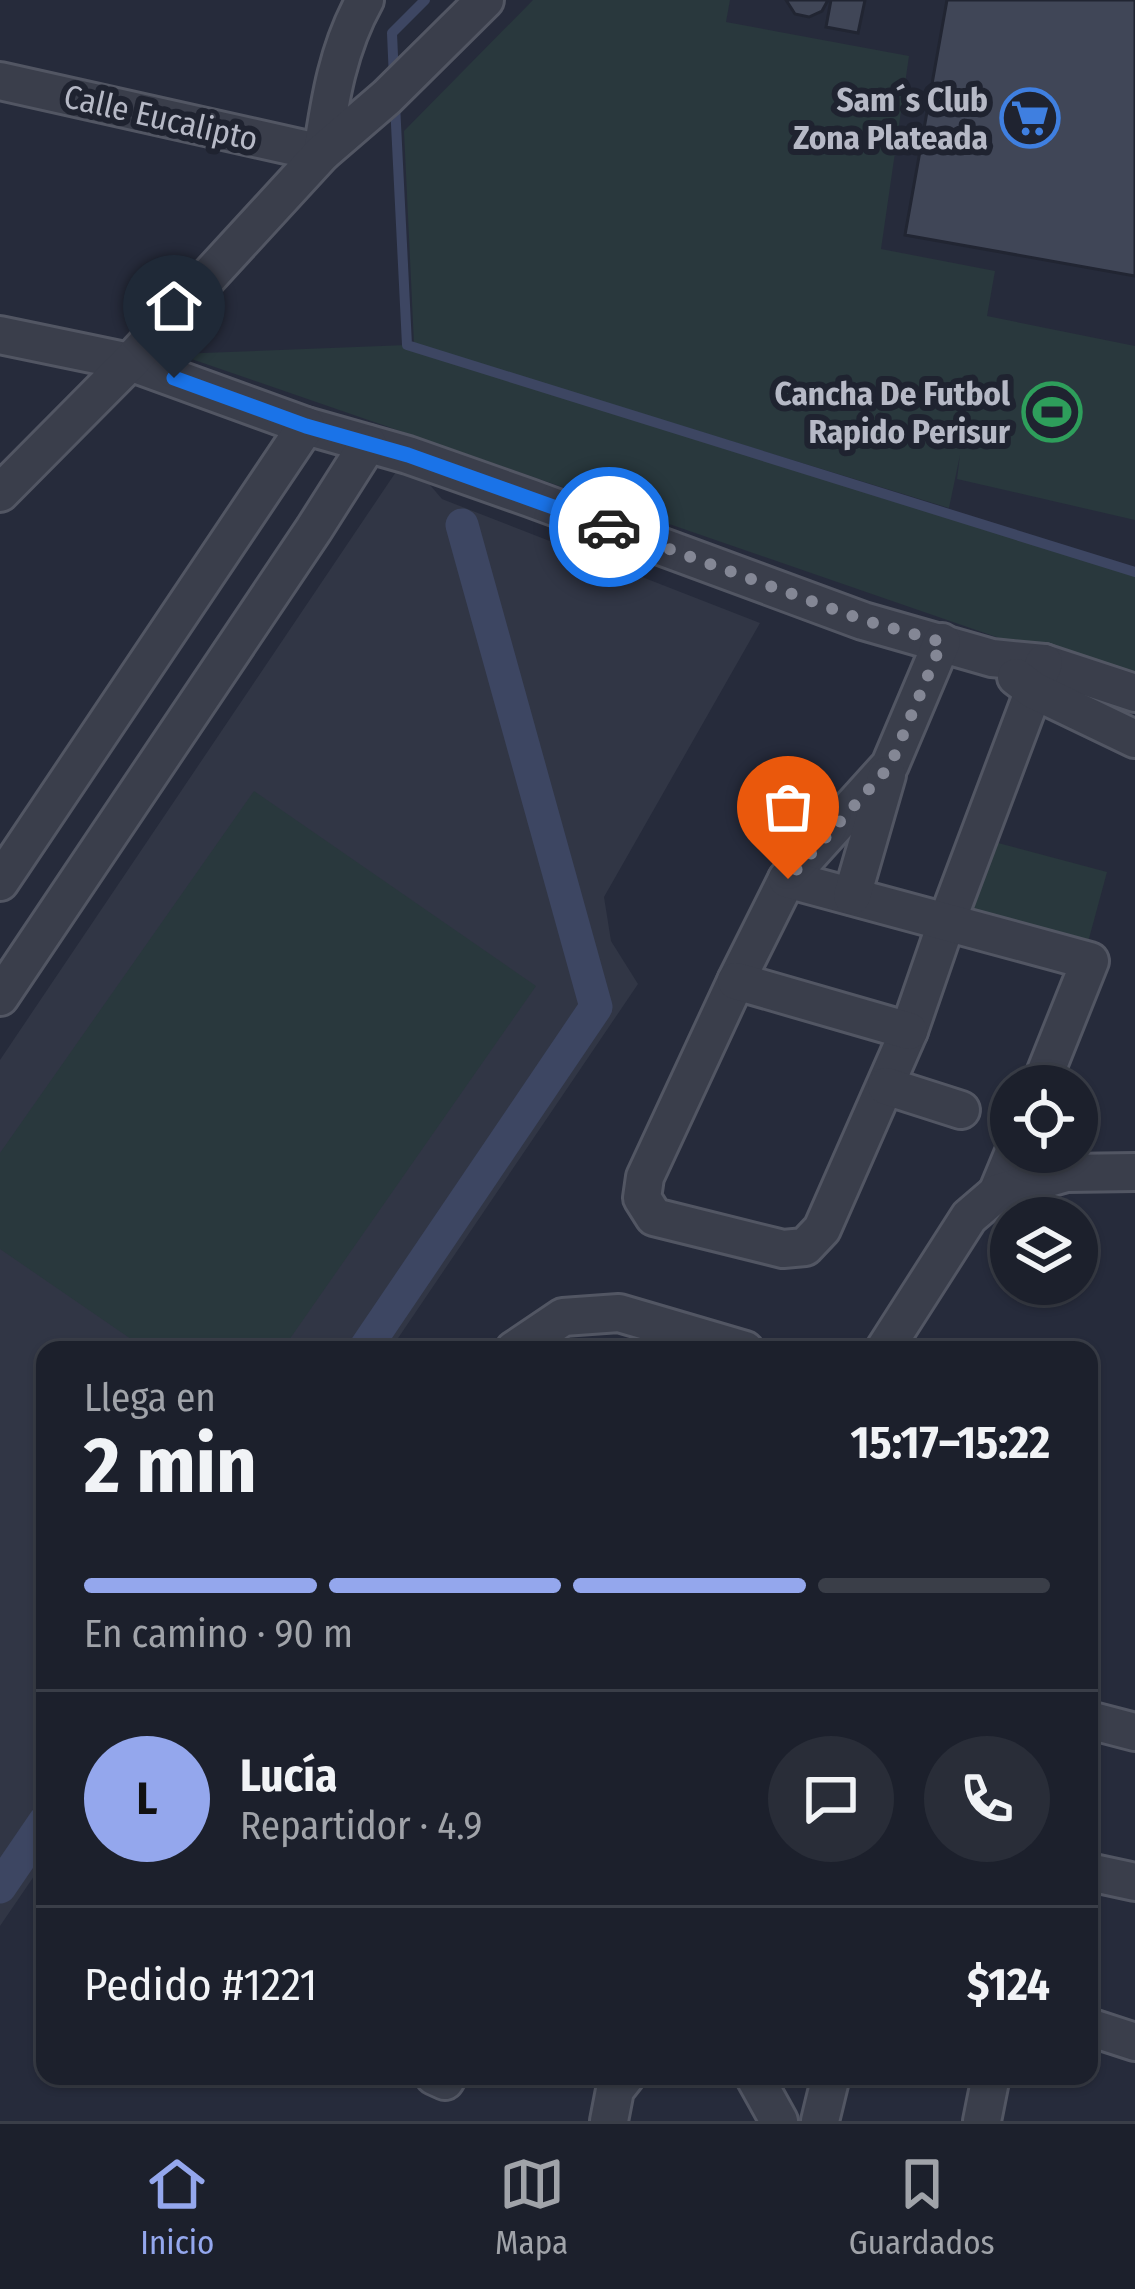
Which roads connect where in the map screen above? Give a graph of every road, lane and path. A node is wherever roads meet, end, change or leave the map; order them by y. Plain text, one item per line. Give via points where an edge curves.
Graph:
1 (365, 0) edge
2 (485, 0) edge
3 (0, 80) edge
4 (322, 153) junction
5 (0, 335) edge
6 (130, 362) junction
7 (306, 426) junction
8 (368, 444) junction
9 (0, 493) edge
10 (259, 496) junction
11 (314, 529) junction
12 (942, 642) junction
13 (1039, 676) junction
14 (1135, 693) edge
15 (1135, 740) edge
16 (890, 766) junction
17 (2, 879) edge
18 (788, 879) junction
19 (852, 896) junction
20 (58, 910) junction
21 (947, 921) junction
22 (12, 955) edge
23 (736, 981) junction
24 (0, 997) edge
25 (909, 1031) junction
26 (1048, 1065) edge
27 (886, 1086) junction
28 (961, 1110) dead end
29 (1135, 1172) edge
30 (1006, 1173) edge
31 (998, 1193) junction
32 (527, 1341) edge
33 (705, 1341) edge
34 (890, 1341) edge
35 (1098, 1722) edge
36 (1135, 1732) edge
37 (1098, 1874) edge
38 (1135, 1882) edge
39 (1098, 2030) edge
40 (1135, 2042) edge
41 (620, 2085) edge
42 (759, 2085) edge
43 (829, 2085) edge
44 (989, 2085) edge
45 (609, 2121) edge
46 (779, 2121) edge
47 (820, 2121) edge
48 (982, 2121) edge

1 - 4 street via 332,87
2 - 4 street
3 - 4 street, Calle Eucalipto
4 - 6 street
5 - 6 street
6 - 7 street
6 - 9 street
7 - 8 street
7 - 10 street
8 - 11 street
8 - 12 street
10 - 11 street
10 - 17 street
11 - 20 street
12 - 13 street
12 - 16 street
13 - 14 street
13 - 15 street
13 - 21 street
16 - 18 street
16 - 19 street
17 - 20 street
18 - 19 street
18 - 23 street
19 - 21 street
20 - 22 street
21 - 25 street
21 - 26 street via 1090,961
22 - 24 street
23 - 25 street
23 - 27 street via 645,1178 642,1198 654,1217 783,1249 805,1246 822,1228
25 - 27 street
27 - 28 street
29 - 31 street via 1066,1172
30 - 31 street
31 - 34 street via 969,1217
32 - 33 street via 563,1317 619,1312
35 - 36 street
37 - 38 street
39 - 40 street
41 - 45 street
42 - 46 street
43 - 47 street
44 - 48 street

